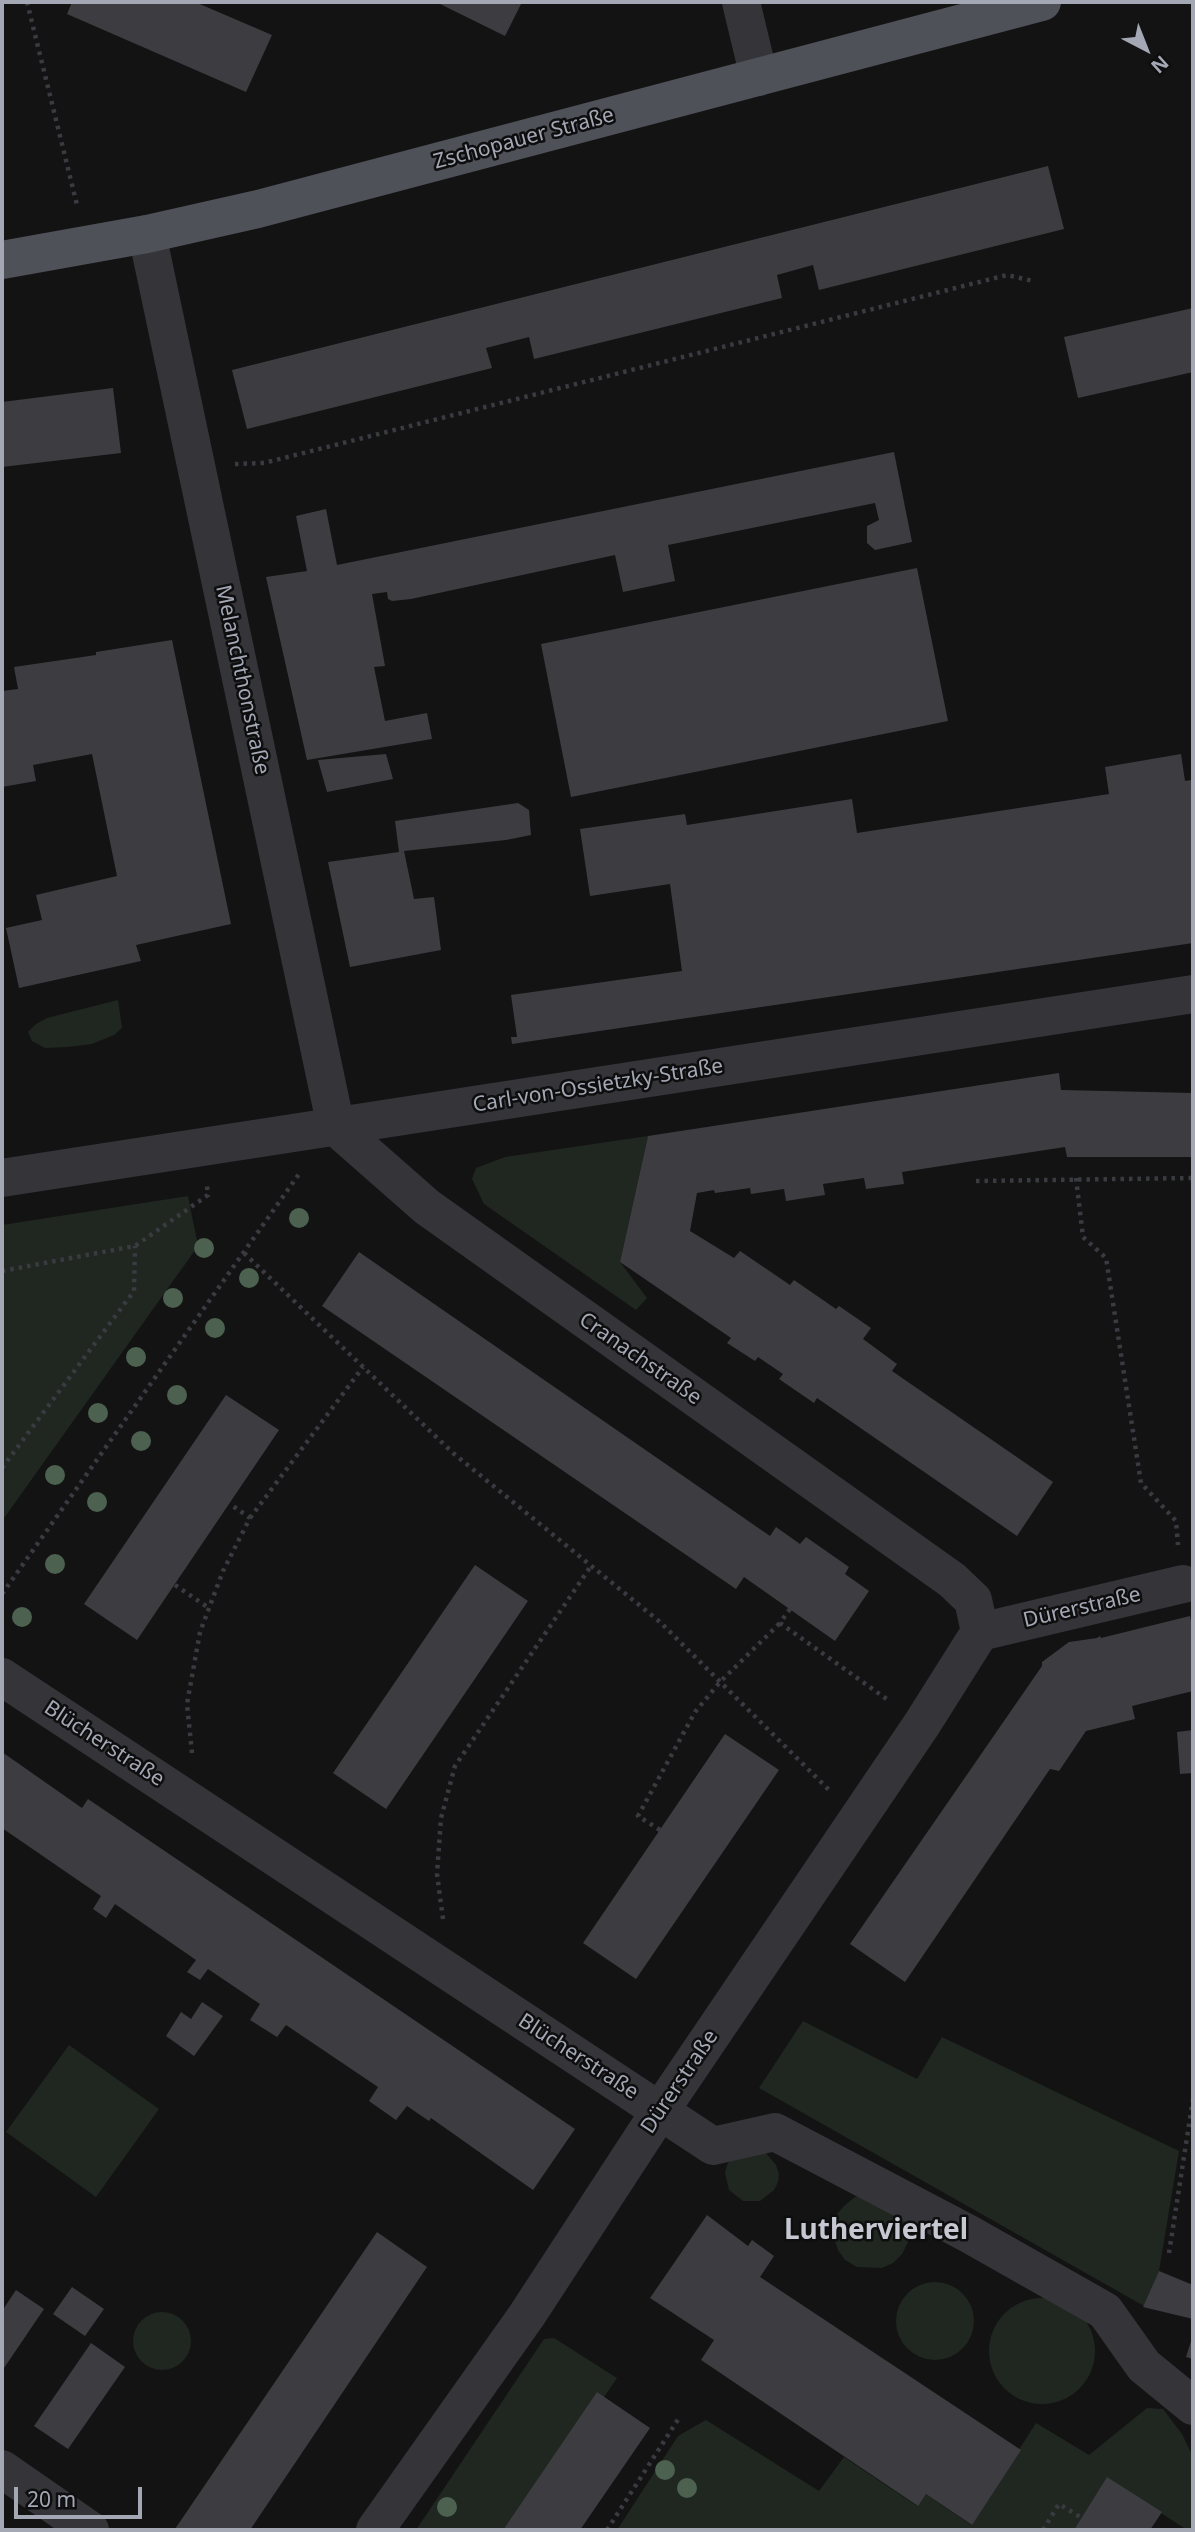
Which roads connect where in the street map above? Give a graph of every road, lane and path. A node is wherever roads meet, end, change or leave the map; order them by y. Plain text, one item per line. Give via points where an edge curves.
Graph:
1 (27, 2) edge
2 (741, 2) edge
3 (1042, 2) edge
4 (759, 77) junction
5 (147, 234) junction
6 (87, 245) junction
7 (2, 260) edge
8 (1033, 281) dead end
9 (196, 465) junction
10 (1193, 994) edge
11 (337, 1127) junction
12 (206, 1147) junction
13 (2, 1178) edge
14 (1076, 1178) junction
15 (1193, 1178) edge
16 (976, 1181) dead end
17 (135, 1246) junction
18 (244, 1253) junction
19 (2, 1271) edge
20 (363, 1367) junction
21 (2, 1468) edge
22 (230, 1504) dead end
23 (250, 1518) junction
24 (591, 1566) junction
25 (1183, 1584) joint
26 (175, 1585) dead end
27 (2, 1594) edge
28 (209, 1608) junction
29 (790, 1609) dead end
30 (780, 1623) junction
31 (980, 1632) junction
32 (2, 1677) edge
33 (862, 1681) dead end
34 (720, 1682) junction
35 (198, 1806) junction
36 (858, 1819) junction
37 (660, 1830) dead end
38 (451, 1973) junction
39 (1193, 2099) edge
40 (660, 2111) junction
41 (1169, 2253) dead end
42 (1193, 2406) edge
43 (679, 2418) dead end
44 (2, 2469) edge
45 (1082, 2518) dead end
46 (90, 2530) edge
47 (376, 2530) edge
48 (607, 2530) edge
49 (1043, 2530) edge

1 - 6 path
2 - 4 street
3 - 4 main road, Zschopauer Straße
4 - 5 main road, Zschopauer Straße
5 - 6 main road, Zschopauer Straße
5 - 9 street, Melanchthonstraße
6 - 7 main road, Zschopauer Straße
8 - 9 path via 1007,275 264,463
9 - 11 street, Melanchthonstraße
10 - 11 street, Carl-von-Ossietzky-Straße
11 - 12 street, Carl-von-Ossietzky-Straße
11 - 18 path
11 - 31 street, Cranachstraße via 427,1207 951,1580 973,1600
12 - 13 street, Carl-von-Ossietzky-Straße
12 - 17 path via 208,1195
14 - 15 path
14 - 16 path
14 - 25 path via 1083,1237 1106,1258 1141,1483 1175,1521
17 - 19 path
17 - 21 path via 134,1291
18 - 20 path
18 - 27 path
20 - 23 path
20 - 24 path via 453,1453
22 - 23 path
23 - 28 path
24 - 34 path via 660,1622
24 - 38 path via 455,1766 441,1818 437,1874
25 - 31 street, Dürerstraße
26 - 28 path
28 - 35 path via 187,1703
29 - 30 path
30 - 33 path
30 - 34 path
31 - 36 street, Dürerstraße
32 - 35 street, Blücherstraße
34 - 36 path
34 - 37 path via 695,1712 638,1816
35 - 38 street, Blücherstraße
36 - 40 street, Dürerstraße
38 - 40 street, Blücherstraße
39 - 41 path
40 - 42 street, Blücherstraße via 713,2146 775,2132 969,2234 1105,2311 1144,2367
40 - 47 street, Dürerstraße via 527,2315
43 - 48 path
44 - 46 street
45 - 49 path via 1059,2504

